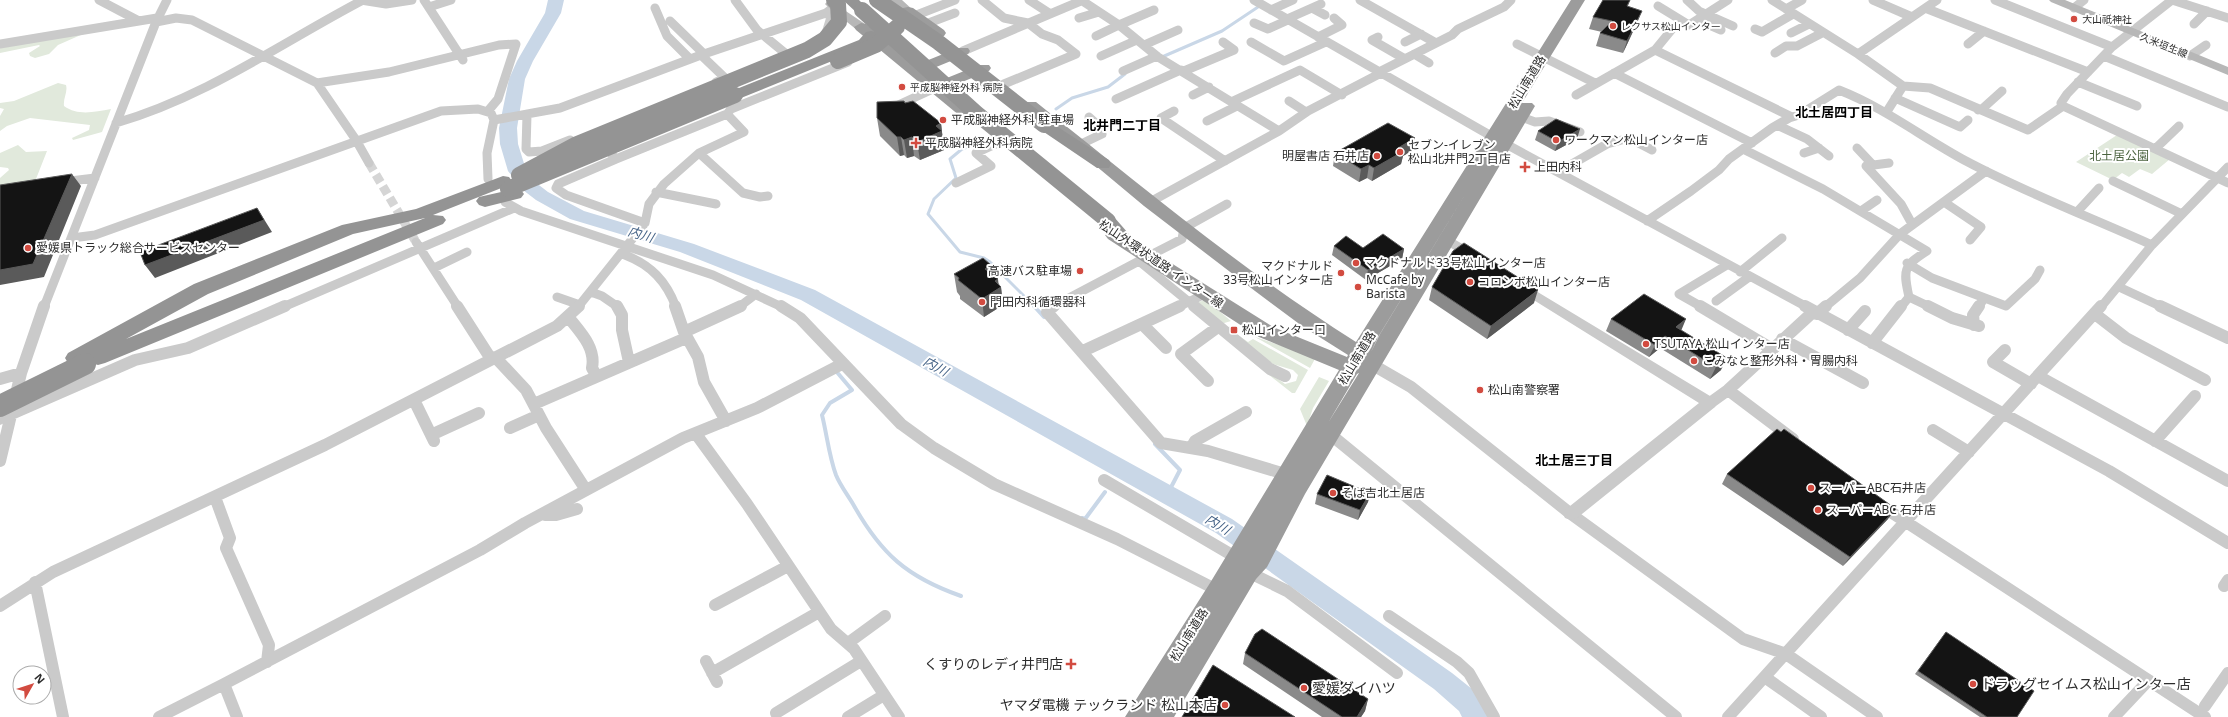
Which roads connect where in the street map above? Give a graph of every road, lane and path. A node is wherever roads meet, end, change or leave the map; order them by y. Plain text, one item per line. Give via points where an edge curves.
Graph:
1 (99, 0) edge
2 (167, 0) edge
3 (362, 0) edge
4 (412, 0) edge
5 (451, 0) edge
6 (735, 0) edge
7 (876, 0) edge
8 (896, 0) edge
9 (955, 0) edge
10 (982, 0) edge
11 (1029, 0) edge
12 (1082, 0) edge
13 (1254, 0) edge
14 (1293, 0) edge
15 (1360, 0) edge
16 (1578, 0) edge
17 (1590, 0) edge
18 (1687, 0) edge
19 (1728, 0) edge
20 (1772, 0) edge
21 (1802, 0) edge
22 (1937, 0) edge
23 (1995, 0) edge
24 (2055, 0) edge
25 (2084, 0) edge
26 (2172, 0) edge
27 (1507, 1) edge
28 (1869, 1) edge
29 (427, 3) edge
30 (1321, 4) dead end
31 (831, 5) edge
32 (856, 5) edge
33 (1658, 6) dead end
34 (655, 8) dead end
35 (1312, 8) junction
36 (1925, 8) junction
37 (2074, 8) junction
38 (1154, 10) dead end
39 (1271, 10) junction
40 (2207, 11) junction
41 (1099, 12) junction
42 (1790, 12) junction
43 (911, 13) junction
44 (955, 13) dead end
45 (1049, 13) junction
46 (1705, 14) junction
47 (1325, 15) dead end
48 (1912, 17) junction
49 (1079, 18) dead end
50 (1334, 18) dead end
51 (2228, 18) edge
52 (156, 20) junction
53 (1288, 20) junction
54 (1698, 20) junction
55 (139, 21) junction
56 (670, 21) dead end
57 (1028, 23) junction
58 (1254, 23) dead end
59 (926, 24) junction
60 (1809, 24) junction
61 (2194, 24) dead end
62 (1119, 25) junction
63 (1733, 26) dead end
64 (1674, 28) dead end
65 (1756, 29) dead end
66 (1178, 30) dead end
67 (1721, 30) dead end
68 (866, 31) junction
69 (1984, 32) junction
70 (2131, 32) junction
71 (1791, 33) dead end
72 (1822, 33) junction
73 (762, 34) junction
74 (1421, 34) junction
75 (1096, 36) dead end
76 (1378, 36) dead end
77 (1318, 37) junction
78 (1223, 42) dead end
79 (1251, 42) dead end
80 (1326, 42) junction
81 (1405, 42) dead end
82 (1140, 43) junction
83 (1436, 43) junction
84 (0, 44) edge
85 (1517, 44) dead end
86 (1968, 44) dead end
87 (2206, 45) dead end
88 (2112, 47) junction
89 (1654, 50) junction
90 (963, 51) junction
91 (785, 53) junction
92 (1775, 53) dead end
93 (702, 54) junction
94 (1414, 54) junction
95 (1858, 54) junction
96 (459, 55) junction
97 (262, 56) junction
98 (896, 56) junction
99 (1101, 56) dead end
100 (1157, 56) junction
101 (2104, 56) junction
102 (2190, 56) junction
103 (690, 59) junction
104 (1405, 59) junction
105 (1548, 59) junction
106 (1429, 63) dead end
107 (454, 64) dead end
108 (984, 68) junction
109 (914, 71) junction
110 (1123, 71) dead end
111 (1182, 71) junction
112 (2228, 71) edge
113 (2088, 72) junction
114 (1380, 73) junction
115 (1614, 73) junction
116 (2078, 82) junction
117 (1595, 83) junction
118 (317, 84) junction
119 (1004, 84) junction
120 (1903, 86) junction
121 (935, 88) junction
122 (1209, 88) junction
123 (2002, 91) dead end
124 (1193, 95) dead end
125 (1342, 95) junction
126 (1576, 95) dead end
127 (730, 97) junction
128 (1123, 98) dead end
129 (1895, 98) junction
130 (1289, 101) dead end
131 (1234, 104) junction
132 (2063, 106) junction
133 (2136, 106) dead end
134 (894, 107) edge
135 (2228, 108) edge
136 (1978, 110) junction
137 (488, 111) junction
138 (1306, 112) junction
139 (1886, 113) junction
140 (525, 115) junction
141 (1089, 117) dead end
142 (1182, 117) dead end
143 (1521, 117) junction
144 (1792, 117) junction
145 (496, 120) junction
146 (1968, 120) dead end
147 (1207, 121) dead end
148 (116, 123) junction
149 (1777, 125) junction
150 (2179, 126) dead end
151 (1279, 131) junction
152 (591, 132) junction
153 (1580, 132) edge
154 (356, 140) junction
155 (1499, 140) junction
156 (1000, 142) junction
157 (1752, 143) junction
158 (1079, 145) junction
159 (1819, 148) junction
160 (1857, 148) dead end
161 (1743, 149) junction
162 (2155, 149) junction
163 (1652, 150) dead end
164 (699, 153) junction
165 (1804, 153) dead end
166 (1829, 156) dead end
167 (616, 159) junction
168 (1225, 161) junction
169 (370, 163) tunnel mouth
170 (1889, 163) dead end
171 (1103, 164) junction
172 (1873, 165) junction
173 (2228, 167) edge
174 (1986, 171) junction
175 (1558, 172) junction
176 (95, 178) junction
177 (2113, 181) dead end
178 (2223, 181) edge
179 (956, 183) dead end
180 (53, 184) edge
181 (2099, 188) dead end
182 (507, 190) junction
183 (656, 192) junction
184 (768, 196) dead end
185 (1877, 200) dead end
186 (1150, 202) junction
187 (1944, 202) junction
188 (716, 204) dead end
189 (1228, 204) dead end
190 (1860, 211) junction
191 (2077, 212) junction
192 (2182, 214) junction
193 (1647, 221) junction
194 (644, 224) junction
195 (1912, 224) junction
196 (1184, 228) junction
197 (1900, 234) junction
198 (1440, 235) junction
199 (72, 238) junction
200 (1782, 238) dead end
201 (1970, 240) dead end
202 (418, 245) junction
203 (1129, 245) junction
204 (2152, 245) junction
205 (627, 249) junction
206 (467, 252) dead end
207 (1144, 259) junction
208 (1907, 263) junction
209 (1486, 264) edge
210 (1727, 265) junction
211 (434, 268) junction
212 (2040, 270) dead end
213 (1744, 274) junction
214 (1506, 277) edge
215 (2119, 287) junction
216 (591, 292) junction
217 (756, 294) junction
218 (1205, 294) junction
219 (557, 296) dead end
220 (1909, 297) junction
221 (1984, 299) junction
222 (1716, 301) dead end
223 (1189, 302) junction
224 (580, 305) junction
225 (1865, 311) dead end
226 (1815, 313) junction
227 (2095, 314) junction
228 (569, 318) junction
229 (1143, 325) junction
230 (1218, 327) junction
231 (1848, 330) junction
232 (685, 335) junction
233 (2228, 338) edge
234 (1782, 340) junction
235 (1872, 343) junction
236 (1166, 348) dead end
237 (1772, 349) junction
238 (2005, 350) dead end
239 (1083, 351) junction
240 (493, 358) junction
241 (80, 361) junction
242 (629, 362) junction
243 (1362, 362) junction
244 (842, 364) junction
245 (20, 373) junction
246 (596, 375) junction
247 (1285, 376) dead end
248 (0, 378) edge
249 (2035, 380) junction
250 (2204, 380) dead end
251 (1208, 381) dead end
252 (1863, 383) dead end
253 (1728, 390) junction
254 (0, 394) edge
255 (2195, 396) dead end
256 (414, 400) junction
257 (534, 404) junction
258 (1710, 404) junction
259 (1246, 412) dead end
260 (3, 413) edge
261 (479, 413) dead end
262 (2004, 414) junction
263 (539, 415) junction
264 (726, 421) junction
265 (510, 428) dead end
266 (1324, 429) junction
267 (1932, 430) dead end
268 (696, 434) junction
269 (2155, 441) junction
270 (1802, 447) edge
271 (1190, 448) junction
272 (1969, 452) junction
273 (0, 461) edge
274 (1285, 474) junction
275 (1104, 480) dead end
276 (2228, 481) edge
277 (586, 490) junction
278 (215, 497) junction
279 (1868, 497) edge
280 (577, 509) dead end
281 (542, 514) junction
282 (1571, 514) junction
283 (1904, 522) junction
284 (1265, 528) junction
285 (2228, 543) edge
286 (1246, 560) junction
287 (788, 566) junction
288 (35, 582) junction
289 (1225, 593) junction
290 (715, 605) dead end
291 (0, 606) edge
292 (819, 612) junction
293 (885, 616) dead end
294 (1389, 616) dead end
295 (848, 643) junction
296 (1786, 654) junction
297 (861, 661) junction
298 (267, 662) junction
299 (712, 672) dead end
300 (1397, 673) dead end
301 (2228, 673) edge
302 (1766, 678) junction
303 (2148, 681) junction
304 (224, 684) junction
305 (884, 695) junction
306 (2205, 712) edge
307 (776, 713) dead end
308 (63, 717) edge
309 (159, 717) edge
310 (237, 717) edge
311 (848, 717) edge
312 (899, 717) edge
313 (1137, 717) edge
314 (1161, 717) edge
315 (1494, 717) edge
316 (1676, 717) edge
317 (1728, 717) edge
318 (1821, 717) edge
319 (1877, 717) edge
320 (2114, 717) edge

1 - 55 street
2 - 52 street
3 - 4 street via 397,4
3 - 97 street
5 - 29 street
6 - 73 street via 748,20
7 - 171 highway, bridge via 938,42 1044,125
8 - 43 main road
8 - 182 highway, bridge via 902,10 902,18 891,33 869,48
9 - 43 street
10 - 57 street via 1008,20
11 - 45 street
12 - 41 street
12 - 45 street
13 - 39 street
14 - 39 street
15 - 74 street
16 - 105 highway, 松山南道路
17 - 105 highway, 松山南道路
18 - 46 street via 1694,8
19 - 46 street
20 - 42 street
21 - 42 street
22 - 36 street
23 - 88 street
24 - 37 main road, 久米垣生線
25 - 37 street
26 - 40 street
26 - 70 street
27 - 83 street via 1504,8 1458,29
28 - 48 street
29 - 96 street
30 - 35 street
31 - 68 main road
31 - 73 street
31 - 91 street via 831,19 824,35
31 - 182 highway, bridge via 838,4 839,22 825,39 807,50 575,145
32 - 203 highway, bridge via 976,113 1108,221
33 - 54 street via 1690,25
34 - 103 street via 667,36
35 - 47 street
35 - 53 street
36 - 48 street
36 - 69 street
37 - 70 main road, 久米垣生線
38 - 62 street
39 - 53 street
40 - 51 street
40 - 61 street
41 - 49 street
41 - 62 street
42 - 60 street
42 - 65 street via 1762,32
43 - 59 highway
43 - 68 highway
44 - 59 street
45 - 57 street
46 - 54 street
46 - 63 street
48 - 95 street
50 - 77 street via 1342,25
52 - 55 street
52 - 97 street via 192,20
52 - 148 street
53 - 58 street via 1268,29
53 - 77 street
54 - 67 street
55 - 84 street
56 - 93 street
57 - 90 street
57 - 119 street via 1076,54
59 - 90 highway
60 - 71 street
60 - 72 street
62 - 75 street
62 - 82 street
64 - 89 street
66 - 82 street
68 - 98 highway, 松山外環状道路 インター線
68 - 127 highway via 864,42
69 - 86 street
69 - 113 street
70 - 88 street
70 - 102 main road, 久米垣生線
72 - 92 street via 1797,46 1782,44
72 - 95 street
73 - 91 street
73 - 93 street
74 - 81 street
74 - 83 street
76 - 104 street via 1372,40
77 - 80 street
78 - 111 street via 1234,50
79 - 80 street via 1284,62
80 - 114 street
82 - 99 street
82 - 100 street
83 - 94 street
85 - 105 street
87 - 102 street
88 - 101 street
89 - 115 street
89 - 144 street
90 - 108 highway
90 - 109 highway
91 - 127 street
93 - 103 street
93 - 127 street
94 - 104 street
94 - 106 street
95 - 120 street
96 - 107 street via 463,60
96 - 118 street via 389,72
96 - 137 street via 499,45 516,44 498,99
97 - 118 street
97 - 148 street via 204,89 144,115
98 - 109 highway, 松山外環状道路 インター線
98 - 127 street via 885,53 869,54
100 - 110 street
100 - 111 street
101 - 113 street
101 - 135 street
102 - 112 main road, 久米垣生線
103 - 140 street via 564,107
104 - 114 street
105 - 117 street
105 - 143 highway, 松山南道路
105 - 155 highway, 松山南道路
108 - 119 highway
108 - 121 highway
109 - 121 highway, 松山外環状道路 インター線
111 - 122 street
111 - 128 street via 1144,91
113 - 116 street
114 - 125 street
114 - 155 street
115 - 117 street
115 - 157 street
116 - 132 street via 2061,103
116 - 133 street
117 - 126 street via 1594,86
118 - 154 street
119 - 158 highway
120 - 129 street
120 - 136 street via 1930,88
121 - 134 street
121 - 156 highway, 松山外環状道路 インター線
122 - 124 street
122 - 131 street
123 - 136 street
125 - 131 street via 1300,70
125 - 138 street
127 - 152 street
127 - 164 street via 744,132
127 - 167 street
127 - 182 highway, bridge
129 - 139 street
129 - 146 street via 1960,127
130 - 138 street
131 - 147 street
131 - 151 street
132 - 136 street via 2028,130
132 - 162 street
137 - 145 street
137 - 154 street via 441,111
138 - 151 street
139 - 144 street via 1839,90
139 - 174 street
140 - 145 street
140 - 152 street via 526,149 530,152 542,151
141 - 158 street via 1102,134
142 - 168 street via 1171,109 1161,118
143 - 153 street via 1535,122 1549,121
143 - 155 highway, 松山南道路
144 - 149 street
145 - 182 street via 487,153
148 - 176 street
149 - 157 street
149 - 159 street via 1807,139
150 - 162 street
151 - 168 street
152 - 167 street
154 - 169 street
154 - 199 street via 95,235
155 - 175 street
155 - 198 highway, 松山南道路
156 - 179 street via 976,153 991,166
156 - 203 highway, 松山外環状道路 インター線 via 1100,225
157 - 161 street
158 - 171 highway
159 - 165 street
159 - 166 street
160 - 172 street
161 - 190 street
161 - 193 street via 1719,170
162 - 178 street
163 - 175 street via 1629,138 1606,144
164 - 183 street
164 - 184 street via 744,193
167 - 194 street via 558,184 556,188 566,195
168 - 186 street
170 - 172 street
171 - 186 highway
172 - 195 street via 1866,166 1892,188
173 - 178 street
174 - 187 street
174 - 191 street
175 - 193 street
176 - 180 street
176 - 199 street
177 - 192 street
178 - 192 street
181 - 191 street
182 - 202 street
182 - 205 street
182 - 241 highway via 485,202
182 - 241 highway via 420,214 348,230 200,289
183 - 188 street
183 - 194 street via 649,204
185 - 190 street
186 - 196 highway
187 - 195 street
187 - 201 street via 1981,227
189 - 196 street
190 - 197 street
191 - 204 street
192 - 204 street
193 - 210 street
194 - 205 street
195 - 197 street
196 - 207 street via 1182,239
196 - 243 highway via 1273,296 1335,338
197 - 208 street via 1927,251
197 - 226 street via 1860,278
198 - 209 street
198 - 243 highway, 松山南道路 via 1387,339
199 - 245 street
200 - 213 street
202 - 211 street
202 - 260 street via 188,348 135,360
203 - 207 highway, 松山外環状道路 インター線
204 - 215 street
205 - 216 street
205 - 217 street via 693,268
205 - 232 street via 663,281
206 - 211 street
207 - 218 highway, 松山外環状道路 インター線
207 - 223 street
207 - 239 street via 1047,312
208 - 220 street via 1904,272
208 - 221 street via 1932,278
210 - 213 street
210 - 237 street via 1679,294
211 - 240 street
212 - 221 street via 2035,279 2010,305
213 - 222 street
213 - 226 street
214 - 258 street
215 - 227 street
215 - 233 street
216 - 224 street
216 - 242 street via 602,296 618,308 622,315 622,330
217 - 232 street via 744,305
217 - 244 street via 800,318
218 - 223 street
218 - 243 highway, 松山外環状道路 インター線 via 1266,332 1326,357
219 - 224 street
220 - 221 street via 1952,318 1976,325 1973,315
220 - 235 street
223 - 229 street
223 - 230 street
224 - 228 street
225 - 231 street
226 - 231 street
226 - 234 street
227 - 249 street
227 - 250 street via 2126,338
228 - 240 street
228 - 246 street via 587,341 594,358 592,368
229 - 236 street
229 - 239 street
230 - 247 street via 1270,369
230 - 251 street via 1194,348 1181,354
231 - 235 street
232 - 242 street
232 - 264 street via 698,357 704,382
234 - 237 street
234 - 252 street
235 - 262 street
237 - 253 street
238 - 249 street via 1993,362
239 - 271 street via 1161,443
240 - 256 street
240 - 257 street via 520,383
241 - 254 highway
241 - 260 highway, bridge
242 - 246 street
243 - 266 highway, 松山南道路
243 - 282 street via 1411,387
244 - 264 street via 776,399
244 - 289 street via 906,428 970,470 994,484 1117,539
245 - 248 street
245 - 260 street
246 - 257 street
249 - 262 street
249 - 269 street
253 - 258 street
253 - 270 street
255 - 269 street
256 - 261 street via 432,438
256 - 278 street
257 - 263 street
258 - 282 street
259 - 271 street via 1195,441
260 - 273 street
262 - 272 street
262 - 285 street via 2109,471
263 - 265 street
263 - 277 street
264 - 268 street
266 - 274 highway, 松山南道路
266 - 284 highway, 松山南道路
266 - 316 street
267 - 272 street
268 - 277 street via 683,438
268 - 287 street
269 - 276 street
271 - 274 street
272 - 283 street
274 - 284 highway, 松山南道路
275 - 286 street
277 - 281 street
278 - 288 street
278 - 298 street via 230,538 226,548 269,645
279 - 283 street
280 - 281 street via 556,515
281 - 298 street via 480,550
282 - 296 street via 1743,639
283 - 296 street
283 - 303 street
284 - 286 highway, 松山南道路
286 - 289 highway, 松山南道路
286 - 300 street
287 - 290 street
287 - 292 street
288 - 291 street
288 - 308 street
289 - 313 highway, 松山南道路
289 - 314 highway, 松山南道路
292 - 295 street via 831,629
292 - 299 street
293 - 295 street
294 - 315 street via 1469,673
295 - 297 street
296 - 302 street
296 - 319 street
297 - 305 street
297 - 307 street
298 - 304 street
301 - 306 street
302 - 317 street
302 - 318 street
303 - 306 street
303 - 320 street
304 - 309 street
304 - 310 street
305 - 311 street
305 - 312 street

